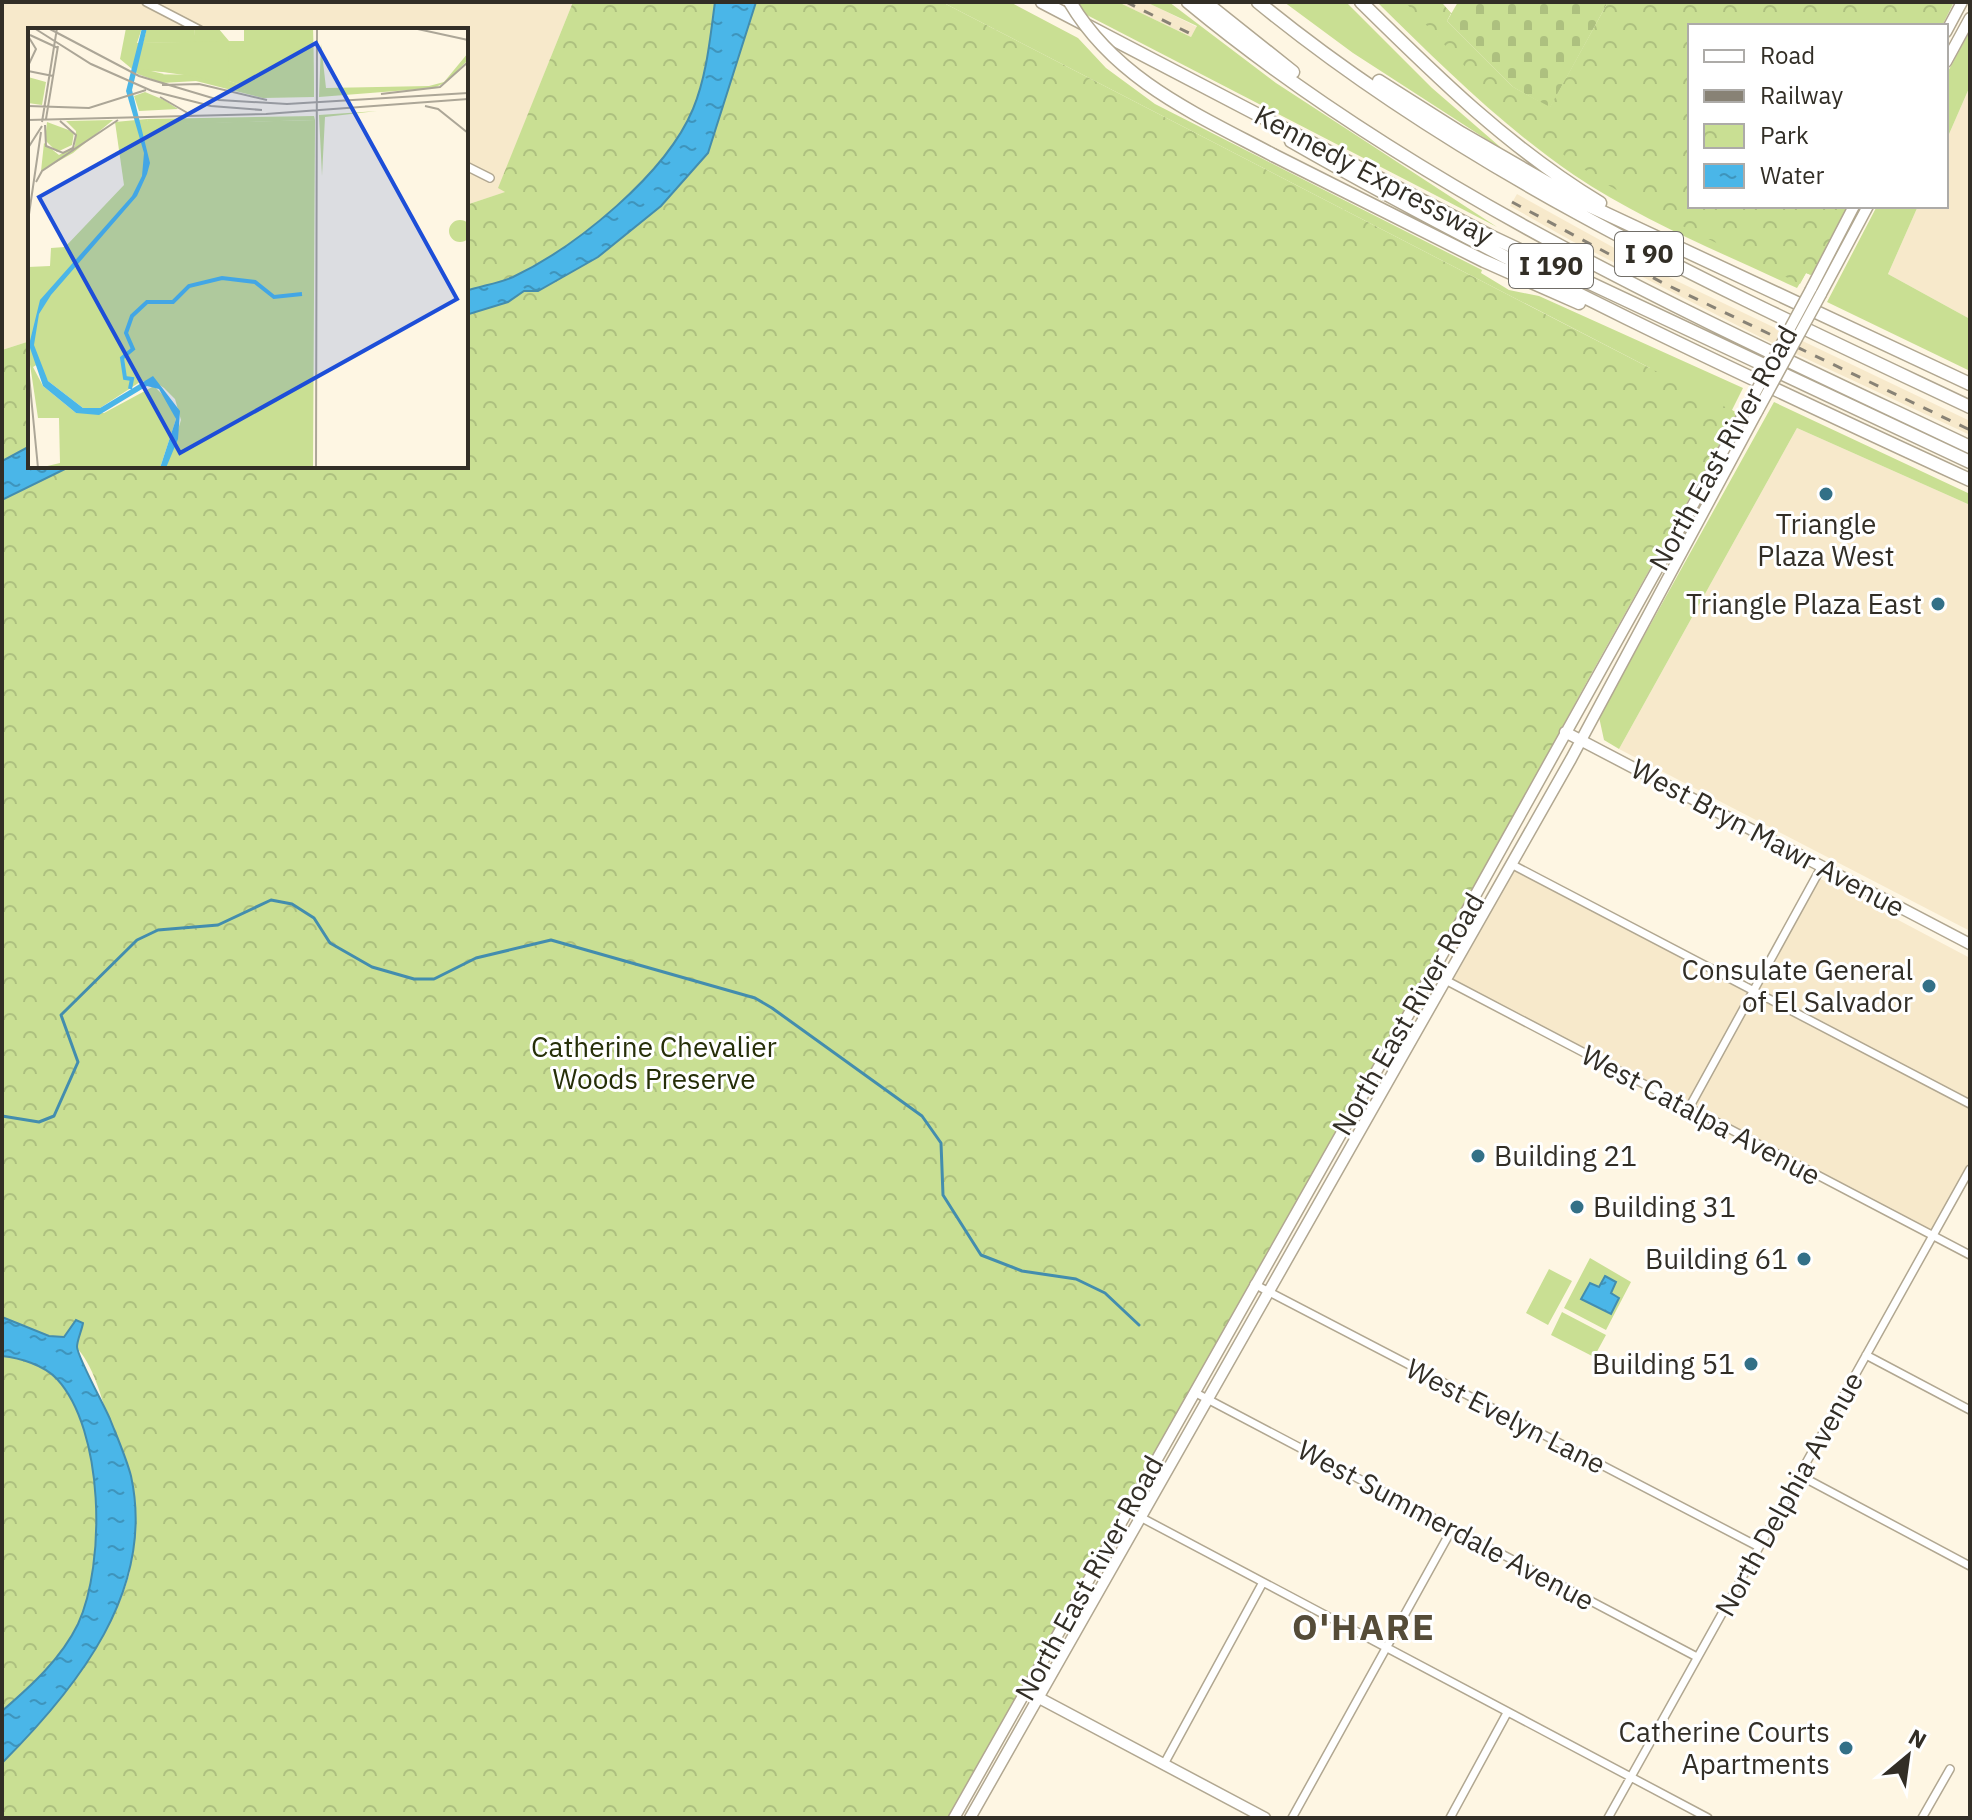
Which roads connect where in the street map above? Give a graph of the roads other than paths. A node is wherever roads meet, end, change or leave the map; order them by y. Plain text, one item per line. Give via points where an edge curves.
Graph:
1 (146, 2) edge
2 (1042, 2) edge
3 (1070, 2) edge
4 (1188, 2) edge
5 (1205, 2) edge
6 (1258, 2) edge
7 (1361, 2) edge
8 (1962, 2) edge
9 (1970, 18) edge
10 (196, 28) edge
11 (1948, 28) edge
12 (1140, 53) junction
13 (1948, 58) edge
14 (1346, 67) junction
15 (1385, 142) junction
16 (468, 167) edge
17 (490, 178) dead end
18 (1853, 208) edge
19 (1867, 208) edge
20 (1655, 234) junction
21 (1667, 339) junction
22 (1970, 384) edge
23 (1970, 407) edge
24 (1752, 410) junction
25 (1970, 447) edge
26 (1970, 462) edge
27 (1970, 480) edge
28 (1565, 732) junction
29 (1581, 740) junction
30 (1511, 864) junction
31 (1822, 866) junction
32 (1970, 944) edge
33 (1432, 973) junction
34 (1445, 980) junction
35 (1754, 991) junction
36 (1970, 1104) edge
37 (1689, 1108) junction
38 (1970, 1169) edge
39 (1933, 1236) junction
40 (1970, 1255) edge
41 (1254, 1284) junction
42 (1268, 1291) junction
43 (1866, 1355) junction
44 (1194, 1392) junction
45 (1207, 1399) junction
46 (1970, 1410) edge
47 (1799, 1475) junction
48 (1127, 1510) junction
49 (1141, 1517) junction
50 (1452, 1529) junction
51 (1759, 1547) junction
52 (1970, 1566) edge
53 (1262, 1584) junction
54 (1386, 1649) junction
55 (1697, 1657) junction
56 (1026, 1691) junction
57 (1039, 1698) junction
58 (1507, 1713) junction
59 (1164, 1764) junction
60 (1950, 1769) dead end
61 (1630, 1777) junction
62 (954, 1818) edge
63 (970, 1818) edge
64 (1265, 1818) edge
65 (1292, 1818) edge
66 (1450, 1818) edge
67 (1608, 1818) edge
68 (1708, 1818) edge
69 (1922, 1818) edge

1 - 10 street
2 - 12 highway, Kennedy Expressway / I 190
3 - 21 highway, bridge via 1098,42 1140,80 1273,155 1484,261
4 - 15 highway, I 90 via 1258,57
5 - 15 highway, I 90
6 - 14 highway, I 90
7 - 20 highway, I 190 via 1515,146
8 - 11 main road
9 - 13 main road
12 - 21 highway via 1461,235
12 - 26 highway, Kennedy Expressway / I 190 via 1490,236
14 - 20 highway via 1381,81 1551,187
14 - 23 highway, I 90 via 1438,130 1630,244
15 - 25 highway, I 90 via 1520,225 1647,293
16 - 17 street
18 - 24 main road, North East River Road, bridge
19 - 24 main road, North East River Road, bridge
20 - 22 highway, I 190
21 - 27 highway
24 - 28 main road, North East River Road
24 - 29 main road, North East River Road
28 - 29 main road, West Bryn Mawr Avenue
28 - 33 main road, North East River Road
29 - 30 main road, North East River Road
29 - 31 main road, West Bryn Mawr Avenue
30 - 34 main road, North East River Road
30 - 35 street
31 - 32 main road, West Bryn Mawr Avenue
31 - 35 street
33 - 34 street, West Catalpa Avenue
33 - 41 main road, North East River Road
34 - 37 street, West Catalpa Avenue
34 - 42 main road, North East River Road
35 - 36 street
35 - 37 street
37 - 39 street, West Catalpa Avenue
38 - 39 street, North Delphia Avenue
39 - 40 street, West Catalpa Avenue
39 - 43 street, North Delphia Avenue
41 - 42 street, West Evelyn Lane
41 - 44 main road, North East River Road
42 - 45 main road, North East River Road
42 - 51 street, West Evelyn Lane
43 - 46 street
43 - 47 street, North Delphia Avenue
44 - 45 street, West Summerdale Avenue
44 - 48 main road, North East River Road
45 - 49 main road, North East River Road
45 - 50 street, West Summerdale Avenue
47 - 51 street, North Delphia Avenue
47 - 52 street
48 - 49 street
48 - 56 main road, North East River Road
49 - 53 street
49 - 57 main road, North East River Road
50 - 54 street
50 - 55 street, West Summerdale Avenue
51 - 55 street, North Delphia Avenue
53 - 54 street
53 - 59 street
54 - 58 street
54 - 65 street
55 - 61 street, North Delphia Avenue
56 - 57 main road
56 - 62 main road, North East River Road
57 - 59 main road
57 - 63 main road, North East River Road
58 - 61 street
58 - 66 street
59 - 64 main road
60 - 69 street
61 - 67 street, North Delphia Avenue
61 - 68 street

